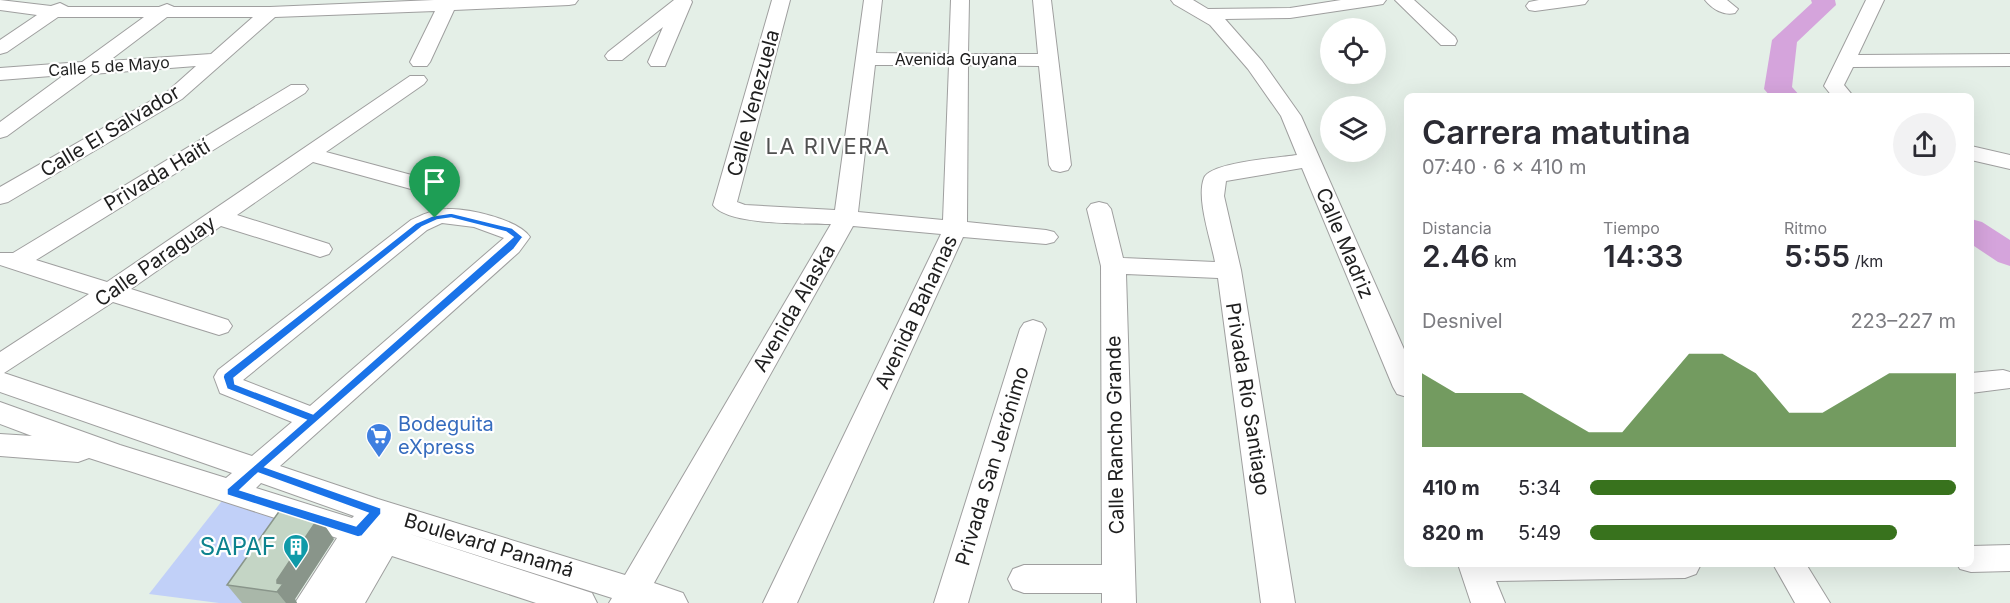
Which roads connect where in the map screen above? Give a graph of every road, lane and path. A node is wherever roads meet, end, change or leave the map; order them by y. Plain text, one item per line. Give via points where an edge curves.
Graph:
1 (72, 0) edge
2 (180, 0) edge
3 (569, 0) edge
4 (781, 0) edge
5 (873, 0) edge
6 (960, 0) edge
7 (1042, 0) edge
8 (1180, 0) edge
9 (1377, 0) edge
10 (1404, 0) edge
11 (1579, 0) edge
12 (1875, 0) edge
13 (684, 1) edge
14 (0, 5) edge
15 (447, 5) junction
16 (1535, 6) dead end
17 (54, 12) junction
18 (162, 12) junction
19 (270, 12) junction
20 (1206, 14) junction
21 (1448, 41) dead end
22 (0, 48) edge
23 (615, 56) dead end
24 (218, 59) junction
25 (864, 59) junction
26 (960, 60) junction
27 (1048, 60) junction
28 (2010, 60) edge
29 (1846, 61) junction
30 (658, 62) dead end
31 (90, 67) junction
32 (0, 74) edge
33 (298, 89) dead end
34 (1840, 93) edge
35 (0, 132) edge
36 (308, 154) junction
37 (1974, 154) edge
38 (1310, 160) junction
39 (2010, 162) edge
40 (1060, 165) dead end
41 (411, 182) dead end
42 (0, 196) edge
43 (1099, 209) dead end
44 (217, 217) junction
45 (846, 218) junction
46 (955, 229) junction
47 (1046, 237) dead end
48 (320, 249) dead end
49 (8, 259) edge
50 (1113, 266) junction
51 (1229, 270) junction
52 (112, 292) junction
53 (219, 326) dead end
54 (1033, 329) dead end
55 (0, 365) edge
56 (1404, 380) edge
57 (2003, 380) dead end
58 (0, 382) edge
59 (1974, 383) edge
60 (0, 413) edge
61 (315, 419) junction
62 (0, 445) edge
63 (111, 454) junction
64 (256, 468) junction
65 (231, 492) junction
66 (380, 526) junction
67 (2010, 558) edge
68 (1974, 559) edge
69 (1474, 567) edge
70 (1791, 567) edge
71 (1024, 579) dead end
72 (1118, 591) edge
73 (630, 596) edge
74 (312, 603) edge
75 (347, 603) edge
76 (580, 603) edge
77 (671, 603) edge
78 (780, 603) edge
79 (951, 603) edge
80 (1278, 603) edge
81 (1488, 603) edge
82 (1814, 603) edge

1 - 17 street
2 - 18 street
3 - 15 street
4 - 45 street, Calle Venezuela via 724,205 741,212
5 - 25 street, Avenida Alaska
6 - 26 street, Avenida Bahamas
7 - 27 street
8 - 20 street, Calle Madriz
9 - 20 street via 1290,14
10 - 21 street
11 - 16 street
12 - 29 street
13 - 23 street
13 - 30 street
14 - 17 street
15 - 19 street
15 - 36 street, Calle Paraguay via 418,71
17 - 18 street
17 - 22 street
18 - 19 street
18 - 31 street
19 - 24 street, Calle El Salvador
20 - 38 street, Calle Madriz via 1217,21 1255,65 1291,116
24 - 31 street, Calle 5 de Mayo
24 - 42 street, Calle El Salvador via 175,95
25 - 26 street, Avenida Guyana
25 - 45 street, Avenida Alaska
26 - 27 street, Avenida Guyana
26 - 46 street, Avenida Bahamas
27 - 40 street
28 - 29 street
29 - 34 street via 1834,86
31 - 32 street, Calle 5 de Mayo
31 - 35 street
33 - 49 street, Privada Haití
36 - 41 street
36 - 44 street, Calle Paraguay
37 - 39 street
38 - 51 street, Privada Río Santiago via 1222,173 1215,178 1213,196
38 - 56 street, Calle Madriz
43 - 50 street, Calle Rancho Grande
44 - 48 street
44 - 52 street, Calle Paraguay
45 - 46 street
45 - 73 street, Avenida Alaska
46 - 47 street
46 - 78 street, Avenida Bahamas
49 - 52 street
50 - 51 street
50 - 72 street, Calle Rancho Grande
51 - 80 street, Privada Río Santiago
52 - 53 street
52 - 55 street, Calle Paraguay
54 - 79 street, Privada San Jerónimo
57 - 59 street
58 - 64 street, Boulevard Panamá
60 - 63 street, Boulevard Panamá
61 - 61 street via 510,247 518,237 509,230 451,216 419,225 228,377 230,386
61 - 64 street
62 - 63 street
63 - 65 street, Boulevard Panamá
64 - 65 street
64 - 66 street, Boulevard Panamá
65 - 66 street, Boulevard Panamá
66 - 73 street, Boulevard Panamá
66 - 74 street
66 - 75 street
66 - 76 street, Boulevard Panamá
67 - 68 street
69 - 81 street
70 - 82 street
71 - 72 street
73 - 77 street, Boulevard Panamá

